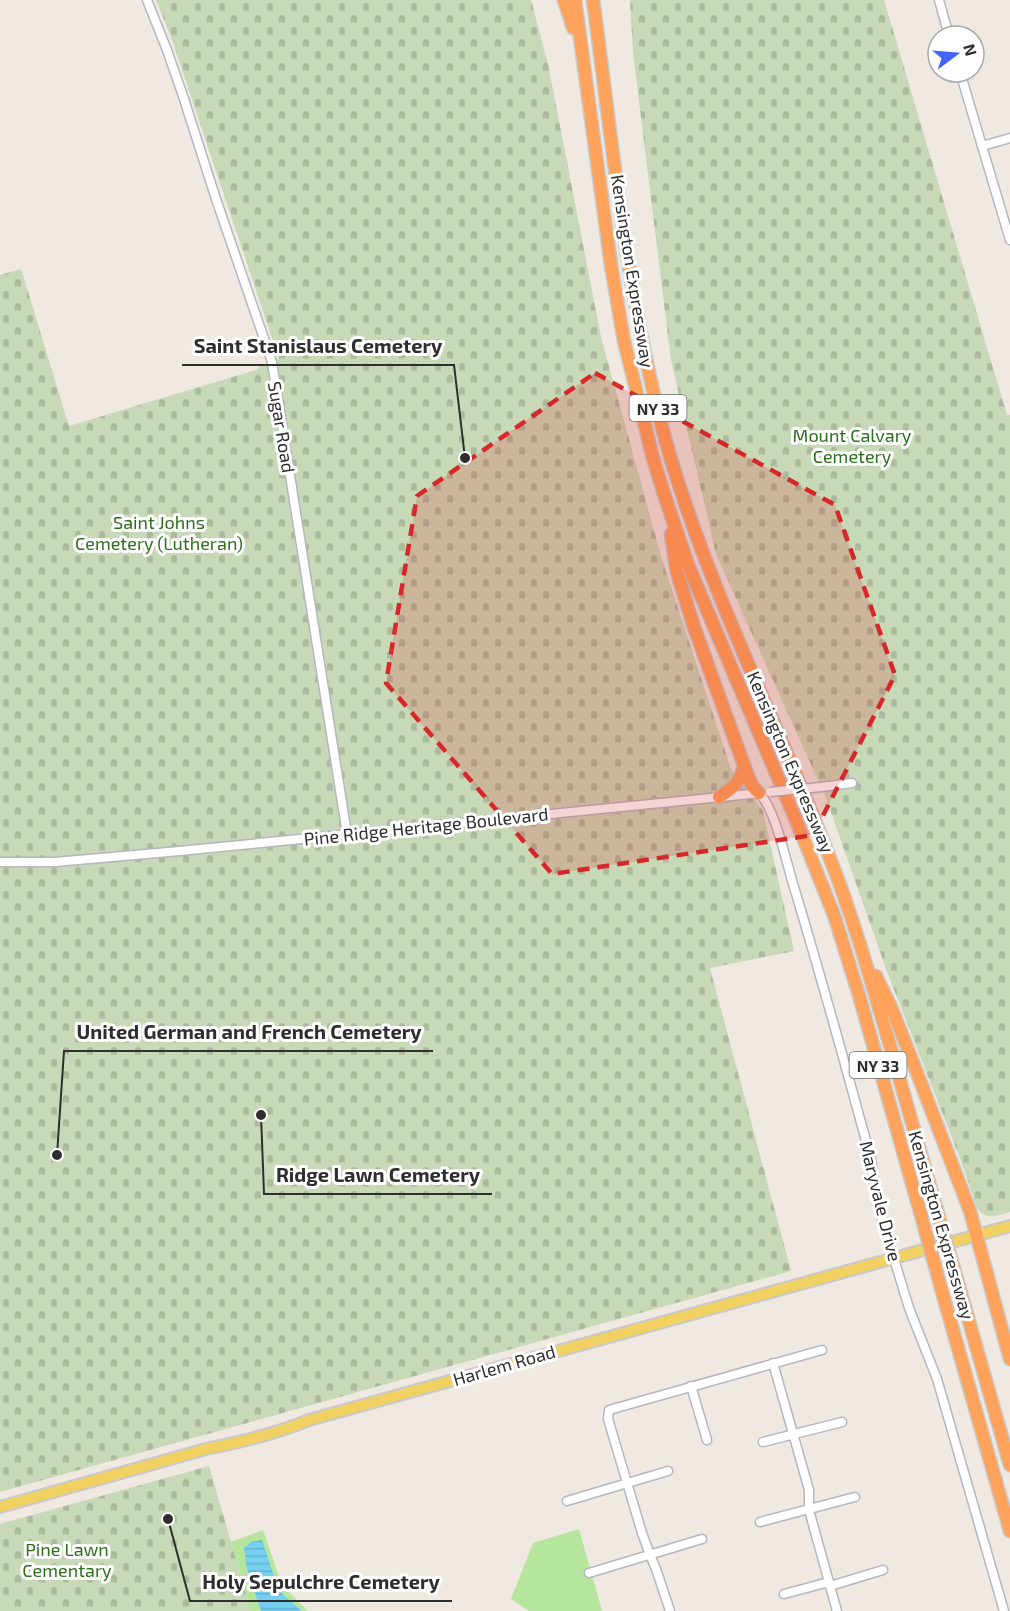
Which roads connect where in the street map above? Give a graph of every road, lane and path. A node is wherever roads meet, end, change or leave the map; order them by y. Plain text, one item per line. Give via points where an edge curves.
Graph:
1 (147, 0) edge
2 (564, 0) edge
3 (575, 0) edge
4 (593, 0) edge
5 (601, 0) edge
6 (939, 0) edge
7 (946, 24) edge
8 (600, 47) junction
9 (584, 64) junction
10 (964, 84) edge
11 (1010, 138) edge
12 (982, 146) junction
13 (1010, 240) edge
14 (665, 497) junction
15 (744, 765) junction
16 (852, 783) dead end
17 (765, 792) junction
18 (719, 797) junction
19 (346, 834) junction
20 (0, 862) edge
21 (860, 943) junction
22 (1010, 1226) edge
23 (977, 1236) junction
24 (894, 1259) junction
25 (822, 1350) dead end
26 (1010, 1359) edge
27 (773, 1363) junction
28 (691, 1386) junction
29 (842, 1422) dead end
30 (793, 1436) junction
31 (707, 1440) dead end
32 (763, 1442) dead end
33 (1010, 1466) edge
34 (668, 1471) dead end
35 (626, 1484) junction
36 (855, 1497) dead end
37 (567, 1501) dead end
38 (0, 1507) edge
39 (809, 1510) junction
40 (760, 1522) dead end
41 (1010, 1531) edge
42 (702, 1539) dead end
43 (650, 1555) junction
44 (883, 1570) dead end
45 (589, 1573) dead end
46 (830, 1584) junction
47 (784, 1594) dead end
48 (670, 1611) edge
49 (837, 1611) edge
50 (1004, 1611) edge

1 - 19 street, Sugar Road via 168,50 272,362
2 - 9 highway
3 - 9 highway, Kensington Expressway / NY 33
4 - 8 highway, Kensington Expressway / NY 33
5 - 8 highway
6 - 7 street
8 - 21 highway, Kensington Expressway / NY 33 via 626,254 645,356 670,456 710,570 826,848
9 - 14 highway, Kensington Expressway / NY 33 via 624,341
10 - 12 street
11 - 12 street
12 - 13 street
14 - 15 highway via 677,572
14 - 41 highway, Kensington Expressway / NY 33, bridge via 688,565 834,915
15 - 17 highway via 753,787
15 - 18 highway via 737,784
16 - 17 street, Pine Ridge Heritage Boulevard, bridge
17 - 18 street, Pine Ridge Heritage Boulevard
17 - 24 street, Maryvale Drive via 863,1130 877,1203
18 - 19 street, Pine Ridge Heritage Boulevard
19 - 20 street, Pine Ridge Heritage Boulevard via 55,862
21 - 23 highway via 891,1007
21 - 33 highway, Kensington Expressway / NY 33, bridge
22 - 23 main road, Harlem Road
23 - 24 main road, Harlem Road
23 - 26 highway
24 - 38 main road, Harlem Road
24 - 50 street, Maryvale Drive via 937,1379
25 - 27 street
27 - 28 street
27 - 30 street
28 - 31 street
28 - 35 street via 609,1410
29 - 30 street
30 - 32 street
30 - 39 street via 809,1491
34 - 35 street
35 - 37 street
35 - 43 street
36 - 39 street
39 - 40 street
39 - 46 street
42 - 43 street
43 - 45 street
43 - 48 street
44 - 46 street
46 - 47 street
46 - 49 street

